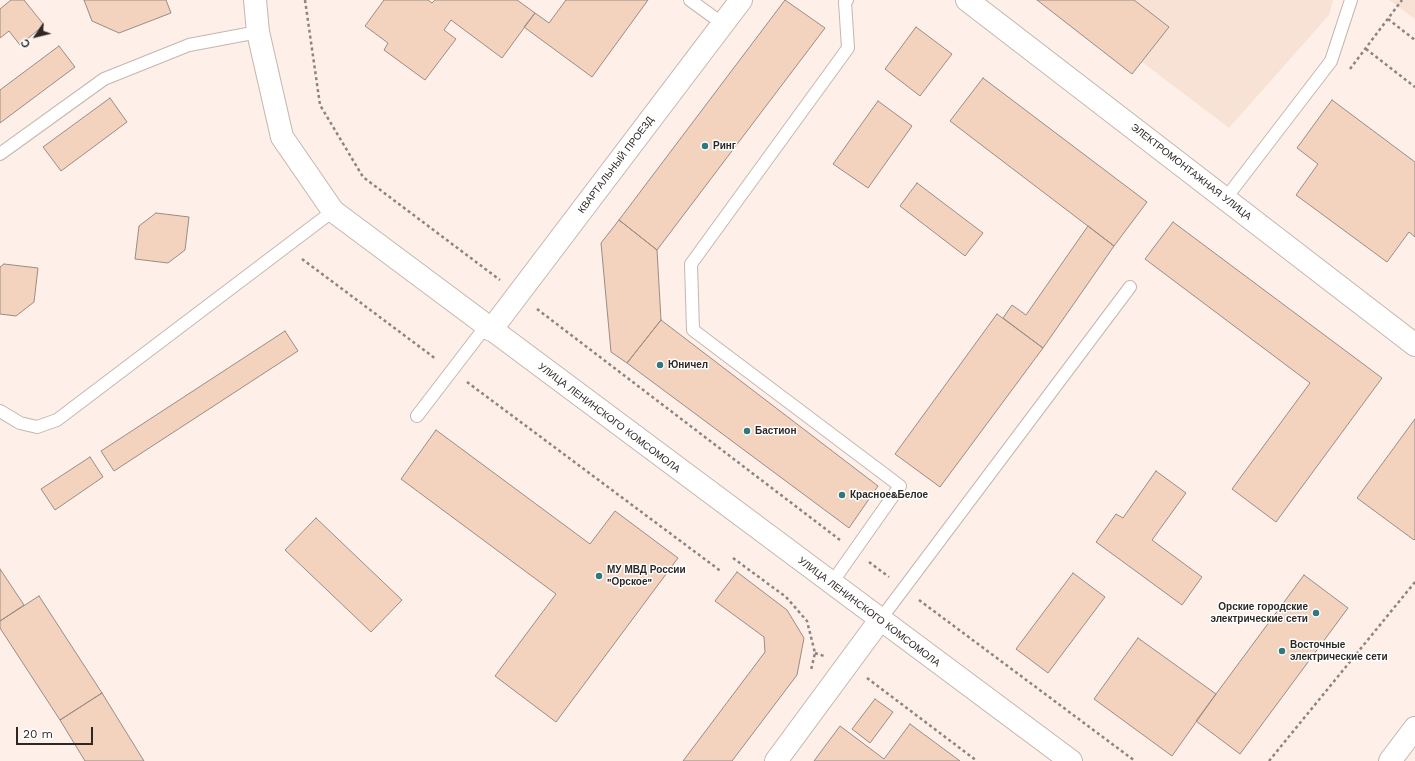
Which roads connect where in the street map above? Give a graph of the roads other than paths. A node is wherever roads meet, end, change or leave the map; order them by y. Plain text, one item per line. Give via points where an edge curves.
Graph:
1 (255, 0) edge
2 (690, 0) edge
3 (741, 0) edge
4 (847, 0) edge
5 (967, 0) edge
6 (1351, 0) edge
7 (723, 24) junction
8 (258, 32) junction
9 (0, 154) edge
10 (1226, 198) junction
11 (333, 211) junction
12 (1130, 287) dead end
13 (488, 328) junction
14 (1415, 345) edge
15 (0, 411) edge
16 (417, 416) dead end
17 (831, 584) junction
18 (880, 620) junction
19 (1415, 728) edge
20 (776, 761) edge
21 (1071, 761) edge
22 (1390, 761) edge

1 - 8 street, УЛИЦА ЛЕНИНСКОГО КОМСОМОЛА
2 - 7 lane
3 - 7 street, КВАРТАЛЬНЫЙ ПРОЕЗД
4 - 17 lane via 845,2 848,48 691,264 693,330 900,486
5 - 10 street, ЭЛЕКТРОМОНТАЖНАЯ УЛИЦА
6 - 10 lane via 1330,61
7 - 13 street, КВАРТАЛЬНЫЙ ПРОЕЗД via 518,294
8 - 9 lane via 189,45 104,79
8 - 11 street, УЛИЦА ЛЕНИНСКОГО КОМСОМОЛА via 282,137
10 - 14 street, ЭЛЕКТРОМОНТАЖНАЯ УЛИЦА
11 - 13 street, УЛИЦА ЛЕНИНСКОГО КОМСОМОЛА
11 - 15 lane via 57,420 37,427 20,423
12 - 18 lane
13 - 16 lane
13 - 17 street, УЛИЦА ЛЕНИНСКОГО КОМСОМОЛА
17 - 18 street, УЛИЦА ЛЕНИНСКОГО КОМСОМОЛА
18 - 20 street
18 - 21 street, УЛИЦА ЛЕНИНСКОГО КОМСОМОЛА
19 - 22 street

